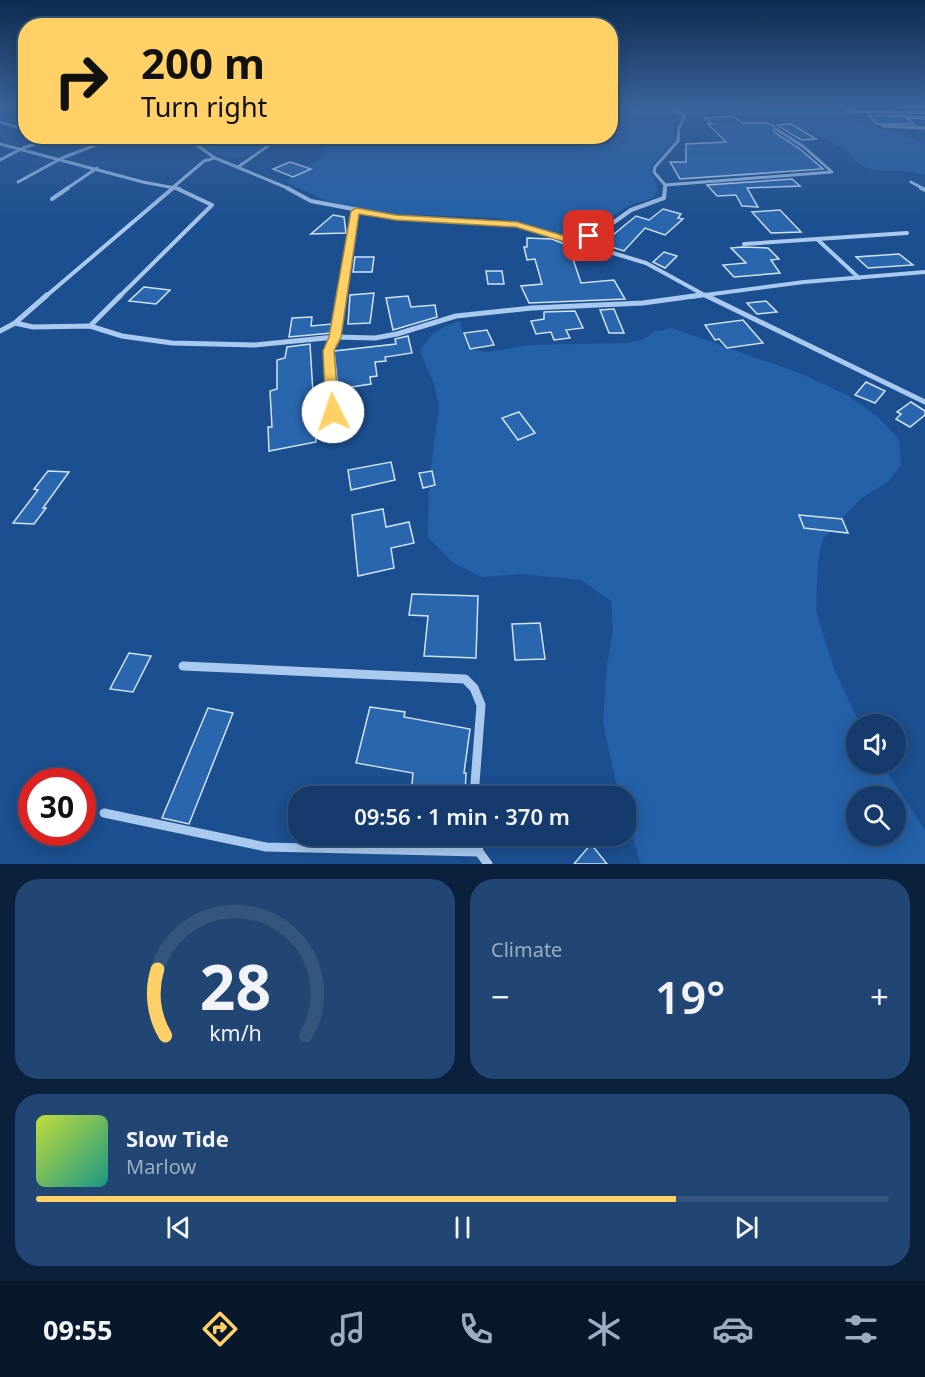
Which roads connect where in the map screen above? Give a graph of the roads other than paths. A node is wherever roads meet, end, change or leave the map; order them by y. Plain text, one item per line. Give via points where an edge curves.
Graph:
1 (13, 146) edge
2 (28, 146) edge
3 (92, 146) edge
4 (199, 146) edge
5 (267, 146) edge
6 (673, 146) edge
7 (803, 146) edge
8 (23, 148) junction
9 (62, 158) junction
10 (215, 158) junction
11 (0, 160) edge
12 (238, 167) junction
13 (97, 168) junction
14 (18, 183) dead end
15 (911, 183) dead end
16 (665, 185) junction
17 (175, 187) junction
18 (925, 190) edge
19 (52, 199) dead end
20 (356, 211) junction
21 (907, 233) dead end
22 (817, 239) junction
23 (575, 242) junction
24 (744, 244) dead end
25 (925, 272) edge
26 (859, 278) junction
27 (704, 295) junction
28 (15, 323) junction
29 (90, 326) junction
30 (0, 331) edge
31 (335, 337) junction
32 (925, 402) edge
33 (333, 412) dead end
34 (183, 666) dead end
35 (475, 786) edge
36 (104, 813) dead end
37 (478, 846) edge
38 (479, 852) junction
39 (488, 864) edge

1 - 8 street
2 - 8 street
3 - 9 street
4 - 10 street
5 - 12 street
6 - 16 street via 655,167 654,172
7 - 16 street via 832,172
8 - 9 street
8 - 11 street
9 - 13 street
9 - 14 street
10 - 12 street
10 - 17 street via 204,161
12 - 20 street via 311,201
13 - 17 street
13 - 19 street
15 - 18 street
16 - 23 street via 664,198 631,210 603,230
17 - 28 street
17 - 29 street via 212,205
20 - 23 street via 517,224
20 - 31 street
21 - 22 street
22 - 24 street
22 - 26 street
23 - 27 street via 646,263
25 - 26 street
26 - 27 street
27 - 31 street via 456,316 375,338
27 - 32 street
28 - 29 street
28 - 30 street
29 - 31 street via 172,344 255,345
31 - 33 street via 328,351
34 - 35 street via 465,679 481,705
36 - 38 street via 266,847
37 - 38 street
38 - 39 street

